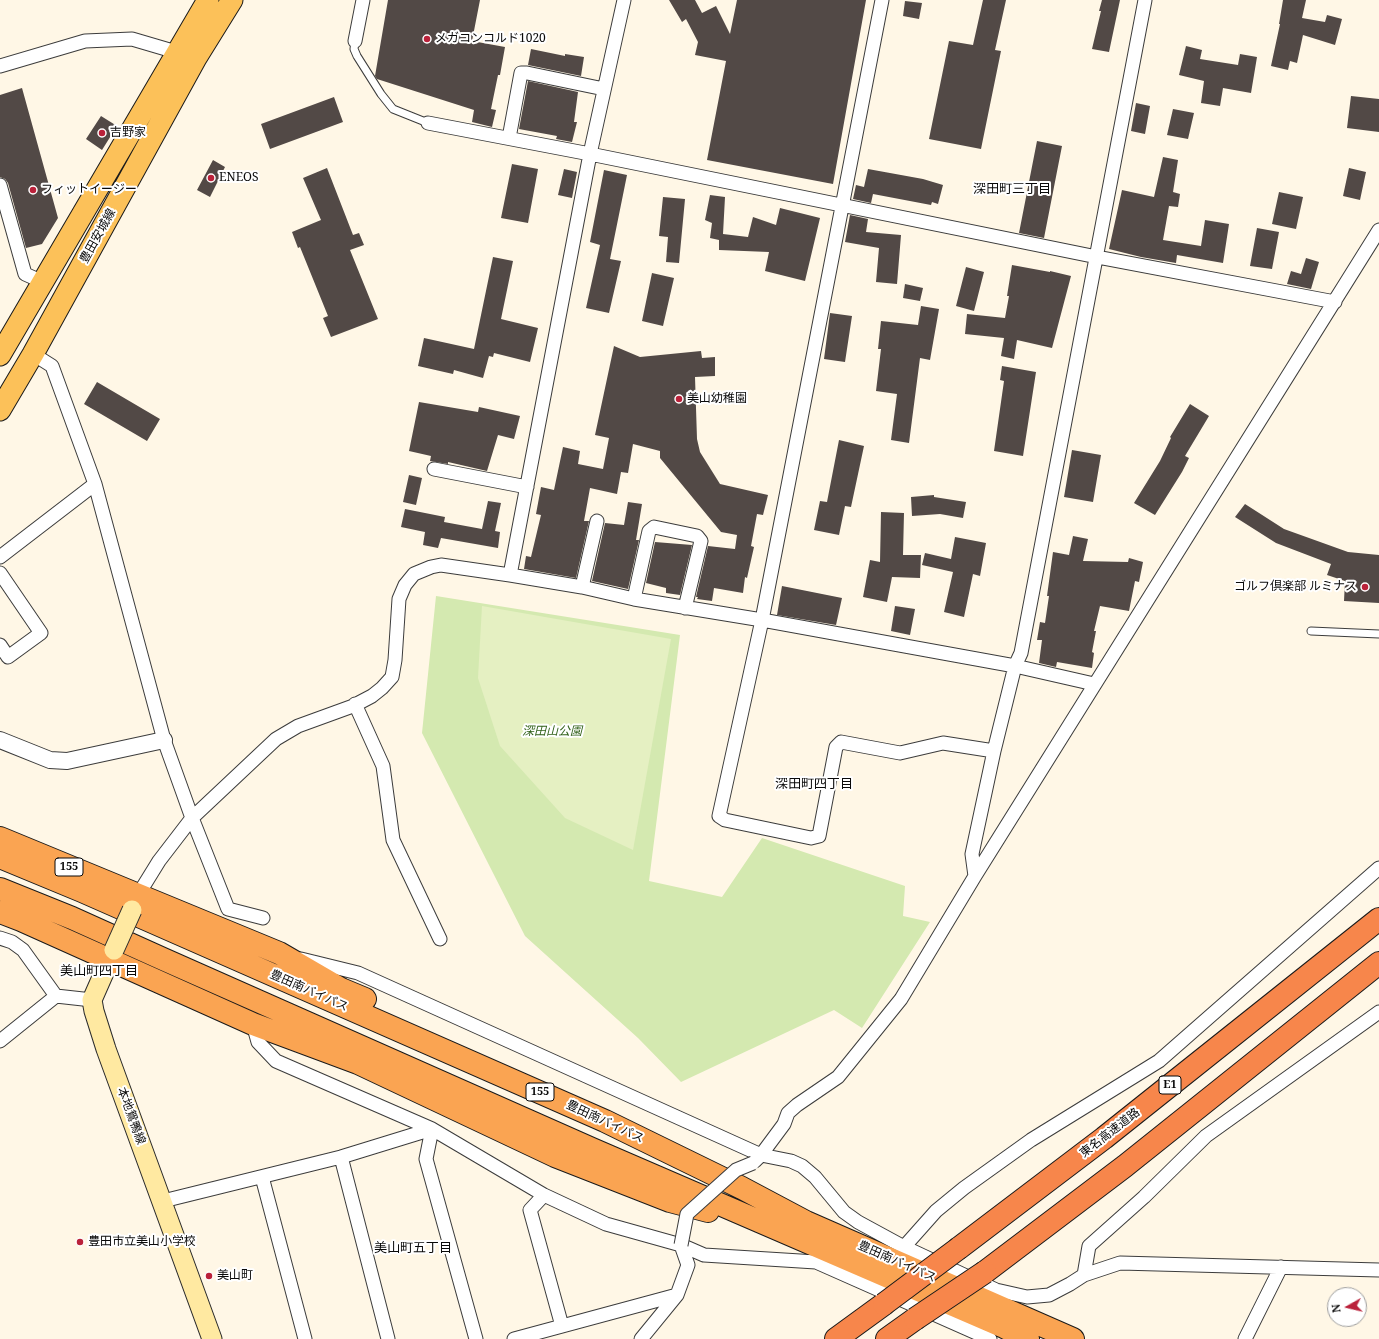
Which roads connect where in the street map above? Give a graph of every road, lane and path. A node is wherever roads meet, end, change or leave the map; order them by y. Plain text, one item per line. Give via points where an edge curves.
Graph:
1 (208, 0) edge
2 (232, 0) edge
3 (363, 0) edge
4 (624, 0) edge
5 (882, 0) edge
6 (1145, 0) edge
7 (355, 41) joint
8 (187, 55) junction
9 (0, 66) edge
10 (604, 89) junction
11 (428, 123) joint
12 (509, 138) junction
13 (590, 154) junction
14 (0, 185) edge
15 (842, 204) junction
16 (1379, 230) edge
17 (1096, 257) junction
18 (43, 282) junction
19 (1335, 302) junction
20 (33, 354) junction
21 (0, 355) edge
22 (0, 410) edge
23 (434, 469) dead end
24 (95, 484) junction
25 (527, 487) junction
26 (597, 521) dead end
27 (0, 557) edge
28 (0, 573) edge
29 (510, 575) junction
30 (582, 587) junction
31 (634, 599) junction
32 (685, 608) junction
33 (762, 620) junction
34 (1311, 631) dead end
35 (1379, 634) edge
36 (0, 645) edge
37 (1015, 666) junction
38 (1094, 684) junction
39 (355, 704) junction
40 (0, 740) edge
41 (164, 740) junction
42 (994, 751) junction
43 (192, 818) junction
44 (0, 838) edge
45 (0, 857) edge
46 (1379, 868) edge
47 (975, 876) junction
48 (0, 889) edge
49 (135, 902) junction
50 (0, 912) edge
51 (263, 918) dead end
52 (1379, 919) edge
53 (0, 938) edge
54 (440, 939) dead end
55 (279, 953) junction
56 (111, 955) junction
57 (1379, 963) edge
58 (56, 996) junction
59 (92, 1000) junction
60 (1379, 1012) edge
61 (253, 1024) junction
62 (0, 1041) edge
63 (432, 1129) junction
64 (341, 1157) junction
65 (757, 1159) junction
66 (262, 1177) junction
67 (735, 1185) junction
68 (544, 1195) junction
69 (163, 1201) junction
70 (773, 1227) junction
71 (681, 1245) junction
72 (904, 1246) junction
73 (1281, 1267) junction
74 (1379, 1270) edge
75 (1084, 1275) junction
76 (677, 1295) junction
77 (562, 1326) junction
78 (972, 1336) edge
79 (212, 1339) edge
80 (305, 1339) edge
81 (388, 1339) edge
82 (476, 1339) edge
83 (514, 1339) edge
84 (641, 1339) edge
85 (836, 1339) edge
86 (887, 1339) edge
87 (990, 1339) edge
88 (1028, 1339) edge
89 (1074, 1339) edge
90 (1246, 1339) edge

1 - 8 main road, 豊田安城線
2 - 8 main road, 豊田安城線
3 - 7 street
4 - 10 street
5 - 15 street
6 - 17 street
7 - 11 lane via 354,49 357,56 393,109
8 - 9 street via 132,39 85,41
8 - 18 main road, 豊田安城線
8 - 20 main road, 豊田安城線
10 - 12 street via 522,74
10 - 13 street
11 - 12 street
12 - 13 street
13 - 15 street
13 - 25 street
14 - 18 street via 25,274
15 - 17 street
15 - 33 street
16 - 19 street
17 - 19 street
17 - 37 street via 1021,653
18 - 21 main road, 豊田安城線
19 - 38 street
20 - 22 main road, 豊田安城線
20 - 24 street via 52,366
23 - 25 street
24 - 27 street
24 - 41 street
25 - 29 street
26 - 30 street
28 - 36 street via 40,633 8,657
29 - 30 street
29 - 39 street via 441,565 424,568 414,574 405,585 399,599 392,676 372,696
30 - 31 street
31 - 32 street
31 - 32 street via 649,531 654,527 697,536 701,541
32 - 33 street
33 - 37 street
33 - 42 street via 719,816 725,820 811,838 819,836 836,747 841,742 900,753 943,743
34 - 35 lane
37 - 38 street
37 - 42 street
38 - 47 street
39 - 43 street via 298,726 276,739
39 - 54 street via 383,766 393,840
40 - 41 street via 50,760 66,761
41 - 43 street
42 - 47 street via 972,854
43 - 49 street via 159,861
43 - 51 street via 228,909
44 - 49 highway, 155
45 - 67 highway, 豊田南バイパス / 155 via 82,890 605,1121
46 - 72 street via 1159,1061 1031,1140 964,1188 936,1211
47 - 65 street via 901,999 838,1077 788,1113 784,1124
48 - 70 highway, 豊田南バイパス / 155 via 72,918
49 - 55 highway, 155
49 - 56 main road, bridge
50 - 56 highway, 155
52 - 85 highway, 東名高速道路 / E1, bridge via 1104,1138
53 - 58 street via 12,942 23,950
55 - 65 street via 358,973
55 - 67 highway, 155 via 341,989 520,1068 684,1152
56 - 59 main road
56 - 61 highway, 155
57 - 86 highway, bridge via 1125,1166 985,1272
58 - 59 street
58 - 62 street
59 - 69 main road, 本地鴛鴨線 via 106,1049
60 - 75 street via 1206,1136 1090,1246
61 - 63 street via 258,1042 276,1061
61 - 70 highway, 155 via 358,1063 555,1156 670,1201
63 - 64 street
63 - 68 street
63 - 82 street via 426,1159
64 - 66 street
64 - 81 street
65 - 71 street, bridge via 736,1170 687,1214
65 - 72 street via 791,1161 802,1166 815,1177 844,1212
66 - 69 street
66 - 80 street
67 - 89 highway, 豊田南バイパス / 155 via 806,1222
68 - 71 street via 606,1224
68 - 77 street via 530,1210
69 - 79 main road, 本地鴛鴨線
70 - 88 highway, 豊田南バイパス / 155
71 - 76 street via 688,1265
71 - 78 street via 704,1255 816,1262
72 - 75 street via 996,1290 1027,1298 1049,1295
73 - 74 street
73 - 75 street via 1120,1262
73 - 90 street
76 - 77 street
76 - 84 street
77 - 83 street
78 - 87 street

